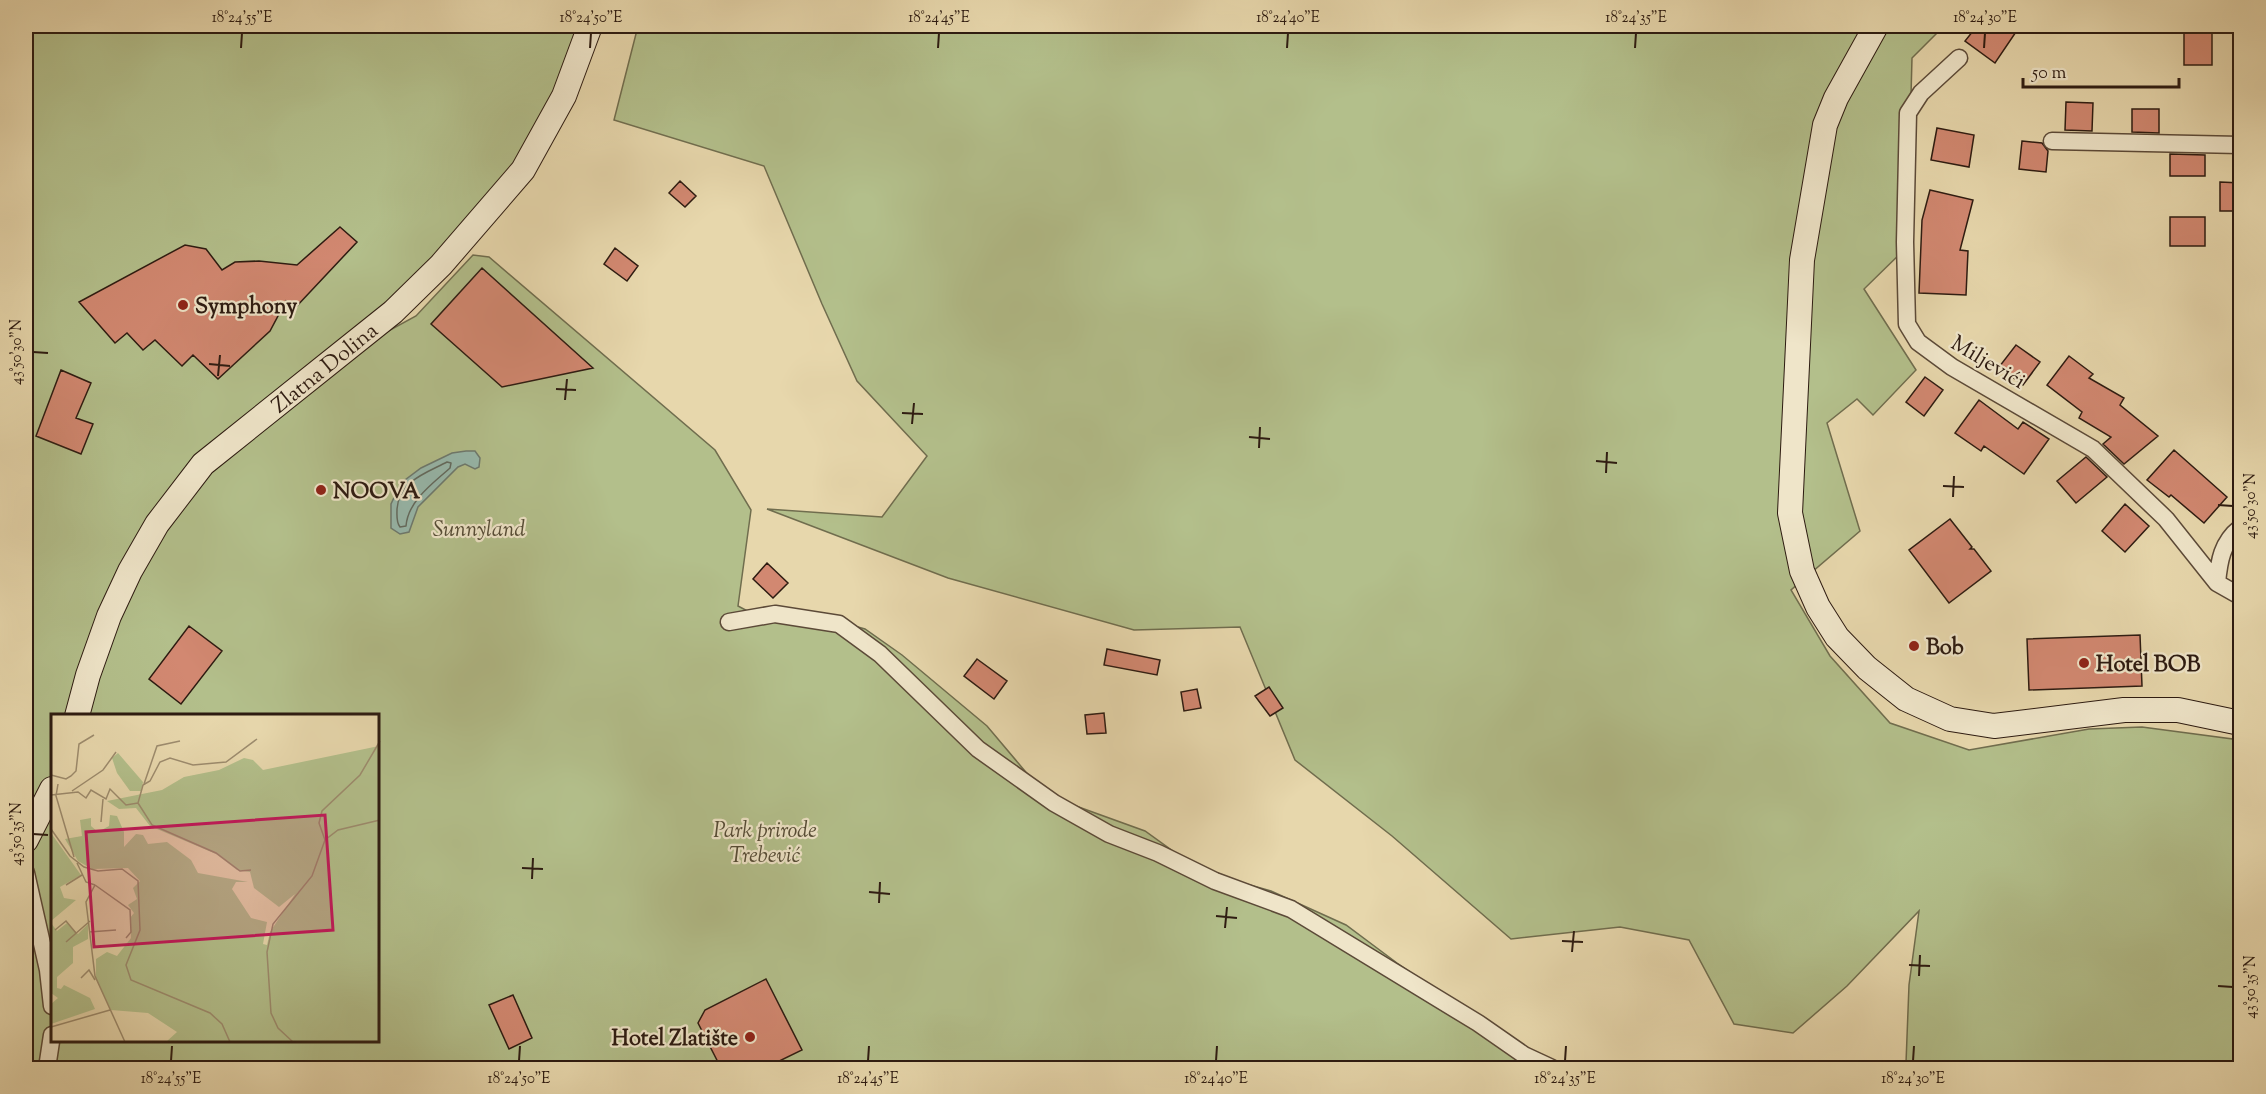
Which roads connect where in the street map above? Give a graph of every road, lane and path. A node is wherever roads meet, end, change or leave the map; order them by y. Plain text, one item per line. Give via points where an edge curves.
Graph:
1 (590, 26) edge
2 (1876, 26) edge
3 (1959, 58) dead end
4 (2052, 141) dead end
5 (2241, 145) edge
6 (2241, 528) edge
7 (2217, 583) junction
8 (2241, 596) edge
9 (729, 622) dead end
10 (78, 714) edge
11 (2241, 723) edge
12 (51, 791) edge
13 (26, 840) edge
14 (26, 873) edge
15 (51, 997) edge
16 (51, 1042) edge
17 (47, 1068) edge
18 (1551, 1068) edge

1 - 10 main road, Zlatna Dolina via 564,96 523,170 456,248 393,312 203,464 157,524 109,616
2 - 11 main road via 1825,125 1802,260 1790,513 1802,571 1818,607 1867,668 1906,699 1950,719 1994,726 2124,710 2178,710
3 - 7 street, Miljevići via 1921,93 1908,113 1907,324 1918,342 1952,368 2093,449 2166,519
4 - 5 street
6 - 7 street via 2229,536 2219,560
7 - 8 street
9 - 18 street via 775,614 839,624 880,654 978,749 1054,803 1109,834 1215,881 1291,909
12 - 13 main road
14 - 15 street
16 - 17 street

